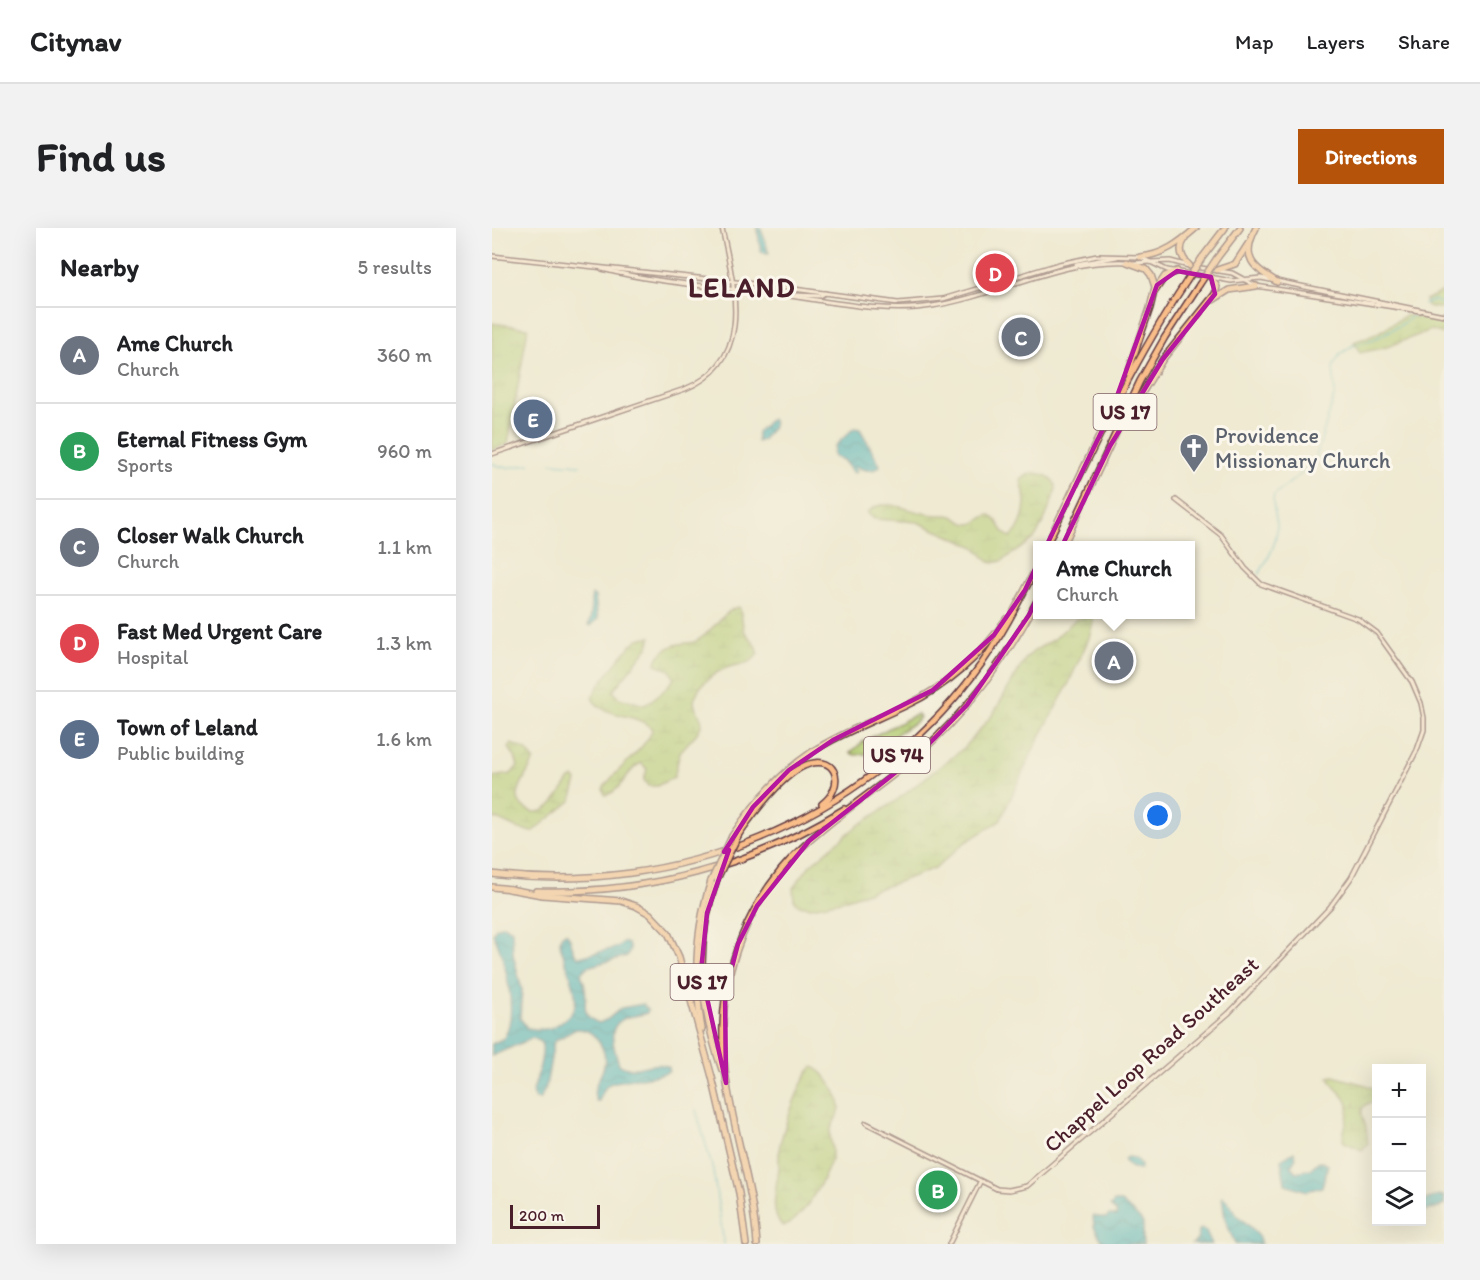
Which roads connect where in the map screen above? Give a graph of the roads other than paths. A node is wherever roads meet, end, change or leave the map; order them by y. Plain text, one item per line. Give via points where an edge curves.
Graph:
1 (723, 228) edge
2 (1225, 228) edge
3 (1240, 228) edge
4 (1256, 228) edge
5 (1194, 230) edge
6 (1250, 241) junction
7 (492, 256) edge
8 (1117, 256) junction
9 (1140, 257) junction
10 (1127, 262) junction
11 (1155, 262) junction
12 (1190, 266) junction
13 (597, 268) junction
14 (1066, 268) junction
15 (1217, 270) junction
16 (1177, 272) junction
17 (1211, 277) junction
18 (1244, 279) junction
19 (734, 282) junction
20 (1277, 282) junction
21 (1256, 286) junction
22 (735, 289) junction
23 (1154, 292) junction
24 (825, 293) junction
25 (785, 295) junction
26 (1207, 305) junction
27 (1429, 312) junction
28 (1444, 315) edge
29 (1112, 410) junction
30 (1110, 446) junction
31 (492, 454) edge
32 (1176, 500) dead end
33 (1048, 541) edge
34 (1065, 541) edge
35 (1033, 574) edge
36 (1025, 590) junction
37 (1033, 607) edge
38 (886, 782) junction
39 (798, 821) junction
40 (492, 874) edge
41 (714, 880) junction
42 (492, 887) edge
43 (509, 889) junction
44 (708, 1063) junction
45 (726, 1083) junction
46 (866, 1123) dead end
47 (980, 1182) junction
48 (746, 1243) edge
49 (758, 1244) edge
50 (949, 1244) edge

1 - 19 main road
2 - 29 highway, US 17, bridge via 1145,347
3 - 30 highway, US 17, bridge via 1165,337
4 - 6 highway
5 - 9 highway via 1167,250
5 - 12 highway via 1180,249
6 - 15 highway via 1235,264
6 - 20 highway via 1250,257 1255,267
7 - 13 main road
8 - 9 main road
8 - 14 main road
8 - 24 main road via 1077,259 934,300 894,303
9 - 11 main road
10 - 11 main road
10 - 14 main road
10 - 23 highway via 1149,272
11 - 12 main road
11 - 16 main road
12 - 15 main road
13 - 19 main road
13 - 22 main road
14 - 25 main road via 946,304 920,308
15 - 18 main road
16 - 17 main road
16 - 23 highway via 1165,276
17 - 18 main road
17 - 26 highway via 1217,290
18 - 20 main road
18 - 21 main road
19 - 22 main road
19 - 24 main road
20 - 27 main road
21 - 26 highway via 1229,290
21 - 27 main road
22 - 25 main road
22 - 31 main road via 732,340 720,362 699,382
23 - 29 highway
24 - 25 main road
26 - 30 highway via 1163,359
27 - 28 main road
29 - 33 highway, US 17
30 - 34 highway, US 17
32 - 47 main road, Chappel Loop Road Southeast via 1221,535 1261,584 1358,619 1377,633 1419,696 1424,718 1422,736 1345,887 1244,999 1032,1182 1009,1190
35 - 36 highway
36 - 39 highway, US 74 via 986,658 933,721 868,778
36 - 41 highway, US 17, bridge via 994,635 962,668 914,701 842,735 789,770 760,798 732,836
37 - 38 highway via 968,705
38 - 43 highway, US 74 via 824,822 785,841 692,875 593,890
38 - 45 highway via 801,848 774,879 751,916 736,951 726,994 722,1044
39 - 40 highway, US 74 via 713,856 647,871 569,879
39 - 41 highway, bridge via 826,802 835,790 834,774 823,763 811,763 794,772 767,798 740,834
41 - 44 highway, US 17 via 700,920 696,960 698,1004
41 - 45 highway, US 17 via 703,932 701,971
42 - 43 highway, US 74
43 - 44 highway via 615,899 655,918 677,950
44 - 48 highway, US 17 via 738,1185
45 - 49 highway, US 17 via 751,1190
46 - 47 main road, Chappel Loop Road Southeast
47 - 50 main road

